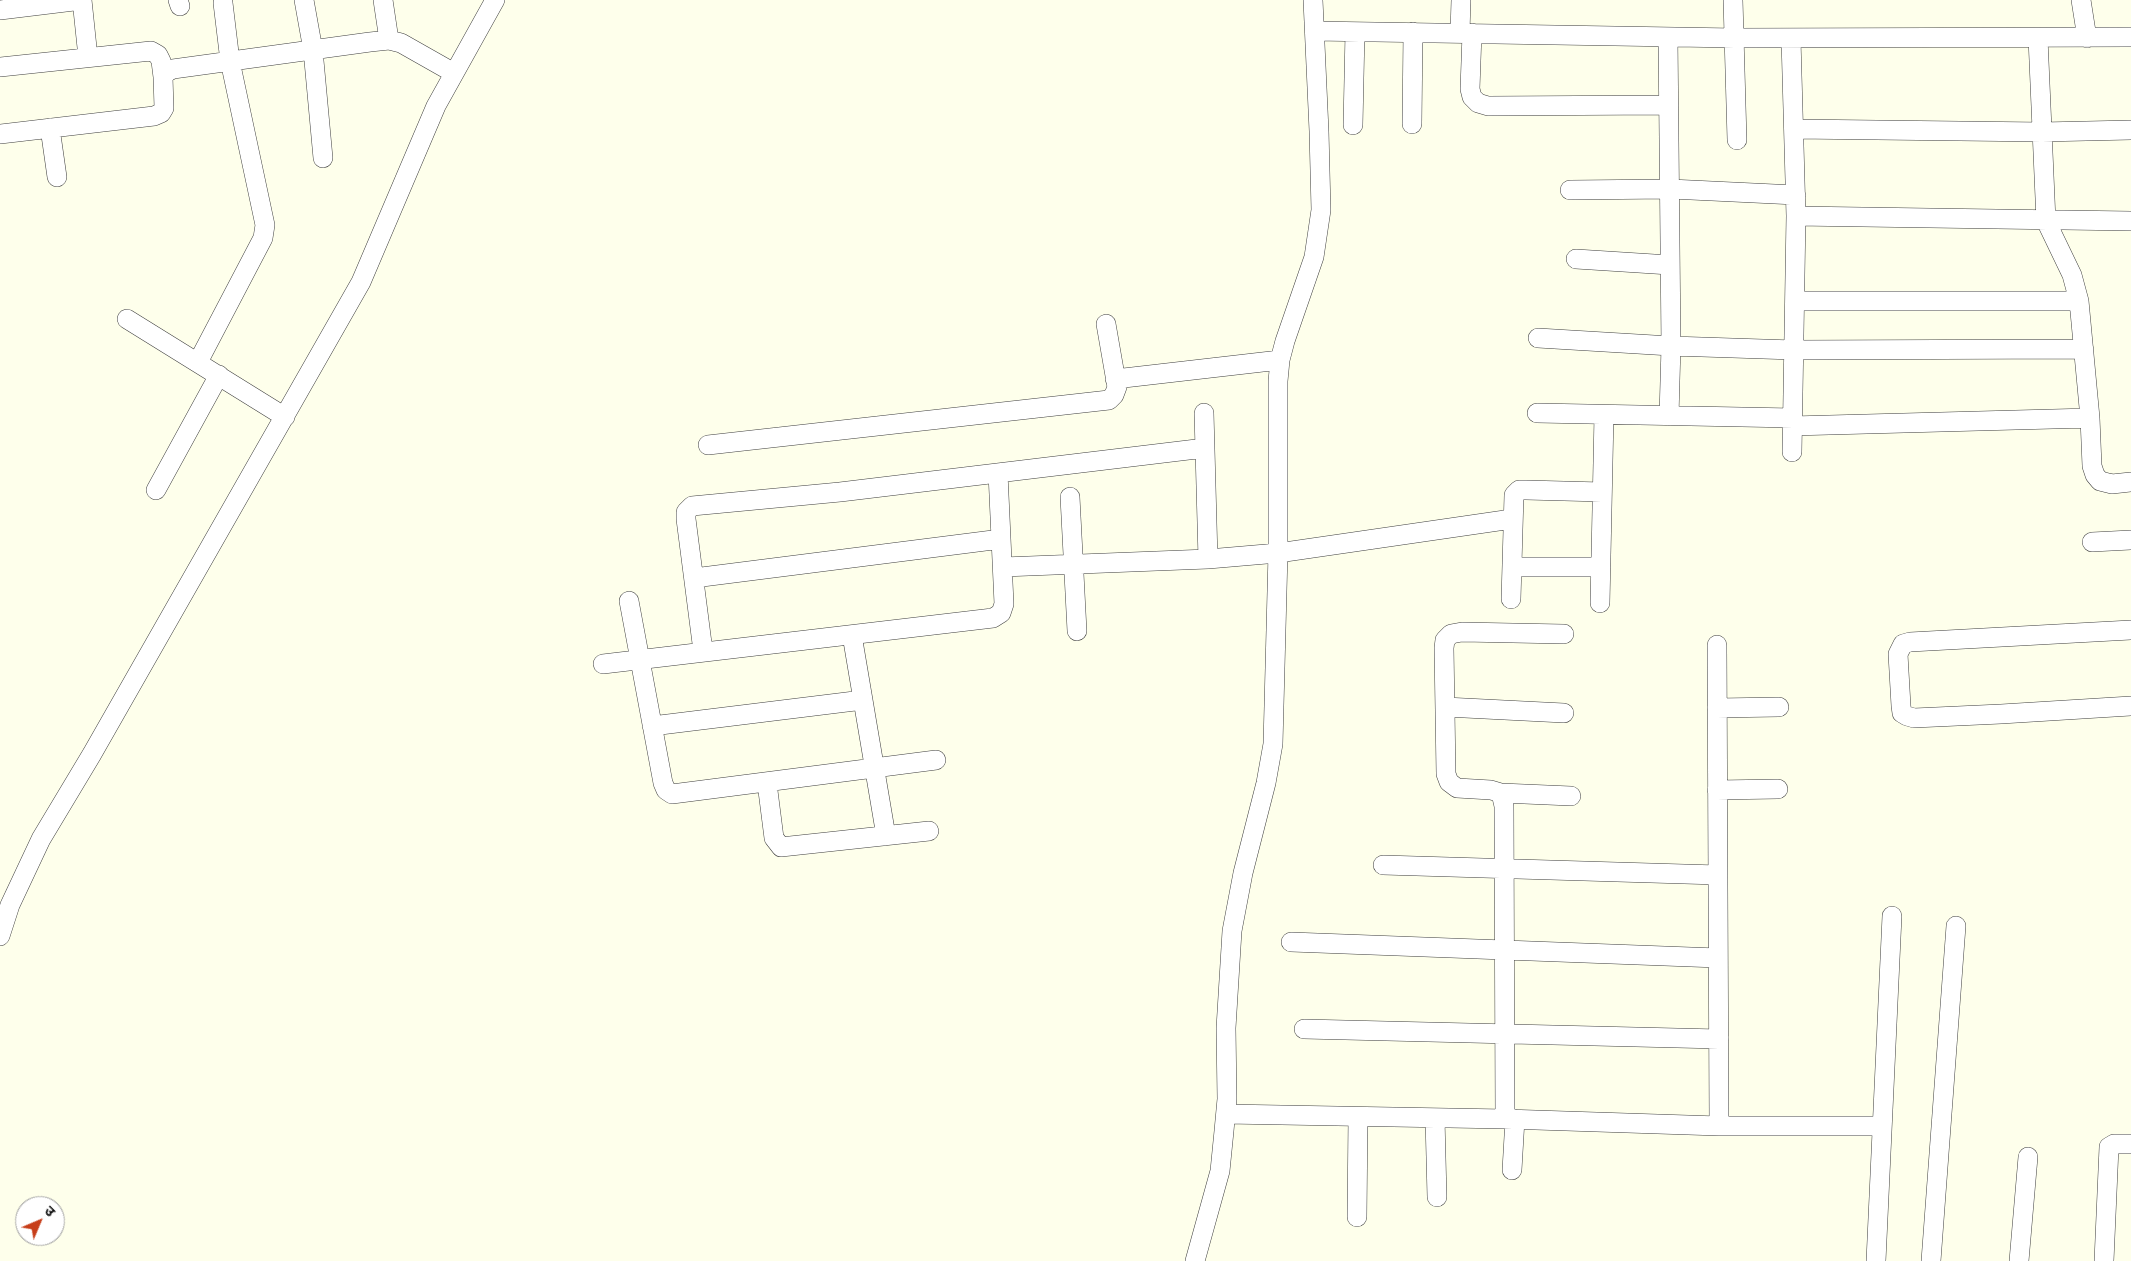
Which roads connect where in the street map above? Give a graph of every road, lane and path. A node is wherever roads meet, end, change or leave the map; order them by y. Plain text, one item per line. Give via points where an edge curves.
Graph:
1 (82, 0) edge
2 (304, 0) edge
3 (383, 0) edge
4 (495, 0) edge
5 (1313, 0) edge
6 (1461, 0) edge
7 (1733, 0) edge
8 (2081, 0) edge
9 (223, 3) dead end
10 (0, 10) edge
11 (1314, 31) junction
12 (1355, 32) junction
13 (1413, 32) junction
14 (1466, 33) junction
15 (1668, 37) junction
16 (2131, 37) edge
17 (1734, 38) junction
18 (1791, 38) junction
19 (2038, 38) junction
20 (2086, 38) junction
21 (389, 40) junction
22 (313, 50) junction
23 (88, 57) junction
24 (230, 61) junction
25 (0, 68) edge
26 (454, 73) junction
27 (162, 77) junction
28 (1669, 105) junction
29 (1412, 124) dead end
30 (1353, 125) dead end
31 (50, 128) junction
32 (1795, 129) junction
33 (2131, 130) edge
34 (2042, 132) junction
35 (0, 134) edge
36 (1737, 140) dead end
37 (323, 158) dead end
38 (57, 177) dead end
39 (1670, 189) junction
40 (1570, 190) dead end
41 (1796, 195) junction
42 (1796, 216) junction
43 (2046, 220) junction
44 (2131, 221) edge
45 (1576, 259) dead end
46 (1670, 265) junction
47 (1795, 301) junction
48 (2079, 302) junction
49 (127, 319) dead end
50 (1106, 324) dead end
51 (1538, 338) dead end
52 (1671, 346) junction
53 (2084, 349) junction
54 (1794, 350) junction
55 (1280, 360) junction
56 (198, 362) junction
57 (219, 375) junction
58 (1116, 379) junction
59 (1204, 413) dead end
60 (1537, 413) dead end
61 (1604, 415) junction
62 (285, 416) junction
63 (1669, 416) junction
64 (2090, 418) junction
65 (1793, 422) junction
66 (708, 445) dead end
67 (1205, 448) junction
68 (1792, 452) dead end
69 (998, 473) junction
70 (2131, 482) edge
71 (156, 490) dead end
72 (1602, 492) junction
73 (1070, 497) dead end
74 (1512, 519) junction
75 (1001, 539) junction
76 (2131, 540) edge
77 (2092, 542) dead end
78 (1278, 553) junction
79 (1208, 559) junction
80 (1074, 564) junction
81 (1003, 566) junction
82 (1512, 567) junction
83 (1601, 567) junction
84 (694, 578) junction
85 (1511, 599) dead end
86 (629, 601) dead end
87 (1600, 603) dead end
88 (2131, 630) edge
89 (1077, 631) dead end
90 (1564, 634) dead end
91 (852, 635) junction
92 (1717, 645) dead end
93 (703, 651) junction
94 (640, 658) junction
95 (603, 664) dead end
96 (863, 700) junction
97 (2131, 706) edge
98 (1779, 707) dead end
99 (1445, 708) junction
100 (1717, 708) junction
101 (1564, 713) dead end
102 (652, 726) junction
103 (936, 760) dead end
104 (875, 768) junction
105 (767, 783) junction
106 (1778, 789) dead end
107 (1717, 790) junction
108 (1501, 793) junction
109 (1571, 796) dead end
110 (929, 831) dead end
111 (886, 836) junction
112 (1383, 865) dead end
113 (1505, 869) junction
114 (1718, 875) junction
115 (1892, 916) dead end
116 (1956, 926) dead end
117 (0, 936) edge
118 (1291, 942) dead end
119 (1506, 950) junction
120 (1718, 958) junction
121 (1304, 1029) dead end
122 (1504, 1034) junction
123 (1718, 1039) junction
124 (1226, 1114) junction
125 (1358, 1116) junction
126 (1435, 1118) junction
127 (1510, 1119) junction
128 (1719, 1126) junction
129 (1882, 1126) junction
130 (2131, 1144) edge
131 (2028, 1157) dead end
132 (1512, 1170) dead end
133 (1437, 1197) dead end
134 (1357, 1217) dead end
135 (1196, 1261) edge
136 (1876, 1261) edge
137 (1931, 1261) edge
138 (2019, 1261) edge
139 (2104, 1261) edge

1 - 10 street
1 - 23 street
2 - 22 street
3 - 21 street
4 - 26 street
5 - 11 street
6 - 14 street
7 - 17 street
8 - 20 street
9 - 24 street
11 - 12 street
11 - 55 street via 1321,180 1318,230 1314,258
12 - 13 street
12 - 30 street
13 - 14 street
13 - 29 street
14 - 15 street
14 - 28 street via 1470,89 1478,103 1488,106
15 - 17 street
15 - 28 street
16 - 20 street
17 - 18 street
17 - 36 street
18 - 19 street
18 - 32 street
19 - 20 street
19 - 34 street
21 - 22 street
21 - 26 street via 416,50
22 - 24 street
22 - 37 street
23 - 25 street
23 - 27 street via 151,51 161,61
24 - 27 street via 173,69
24 - 56 street via 265,225 263,238
26 - 62 street via 411,162 361,282
27 - 31 street via 164,108 161,113
28 - 39 street
31 - 35 street
31 - 38 street
32 - 34 street
32 - 41 street
33 - 34 street
34 - 43 street
39 - 40 street
39 - 41 street
39 - 46 street
41 - 42 street
42 - 43 street
42 - 47 street
43 - 44 street
43 - 48 street via 2072,275
45 - 46 street
46 - 52 street
47 - 48 street
47 - 54 street
48 - 53 street
49 - 56 street
50 - 58 street
51 - 52 street
52 - 54 street
52 - 63 street
53 - 54 street
53 - 64 street
54 - 65 street
55 - 58 street
55 - 78 street
56 - 57 street
57 - 62 street
57 - 71 street
58 - 66 street via 1114,395 1097,402
59 - 67 street
60 - 61 street
61 - 63 street
61 - 72 street
62 - 117 street via 41,839 10,905
63 - 65 street
64 - 65 street
64 - 70 street via 2095,475 2100,481 2112,484
65 - 68 street
67 - 69 street
67 - 79 street
69 - 75 street
69 - 84 street via 692,506 686,512 686,519
72 - 74 street via 1519,490 1514,495
72 - 83 street
73 - 80 street
74 - 78 street
74 - 82 street
75 - 81 street
75 - 84 street
76 - 77 street
78 - 79 street
78 - 124 street via 1273,744 1232,931 1226,1028
79 - 80 street
80 - 81 street
80 - 89 street
81 - 91 street via 1004,604 1001,613 993,618
82 - 83 street
82 - 85 street
83 - 87 street
84 - 93 street
86 - 94 street
88 - 97 street via 1910,642 1903,644 1898,654 1900,706 1902,713 1914,718
90 - 99 street via 1451,634 1445,640 1444,648
91 - 93 street
91 - 96 street
92 - 100 street
93 - 94 street
94 - 95 street
94 - 102 street
96 - 102 street
96 - 104 street
98 - 100 street
99 - 101 street
99 - 108 street via 1446,774 1449,782 1457,788
100 - 107 street
102 - 105 street via 662,783 672,794
103 - 104 street
104 - 105 street
104 - 111 street
105 - 111 street via 774,838 781,847
106 - 107 street
107 - 114 street
108 - 109 street
108 - 113 street
110 - 111 street
112 - 113 street
113 - 114 street
113 - 119 street
114 - 120 street
115 - 129 street
116 - 137 street
118 - 119 street
119 - 120 street
119 - 122 street
120 - 123 street
121 - 122 street
122 - 123 street
122 - 127 street
123 - 128 street
124 - 125 street
124 - 135 street via 1220,1170
125 - 126 street
125 - 134 street
126 - 127 street
126 - 133 street
127 - 128 street
127 - 132 street
128 - 129 street
129 - 136 street
130 - 139 street via 2109,1147
131 - 138 street

